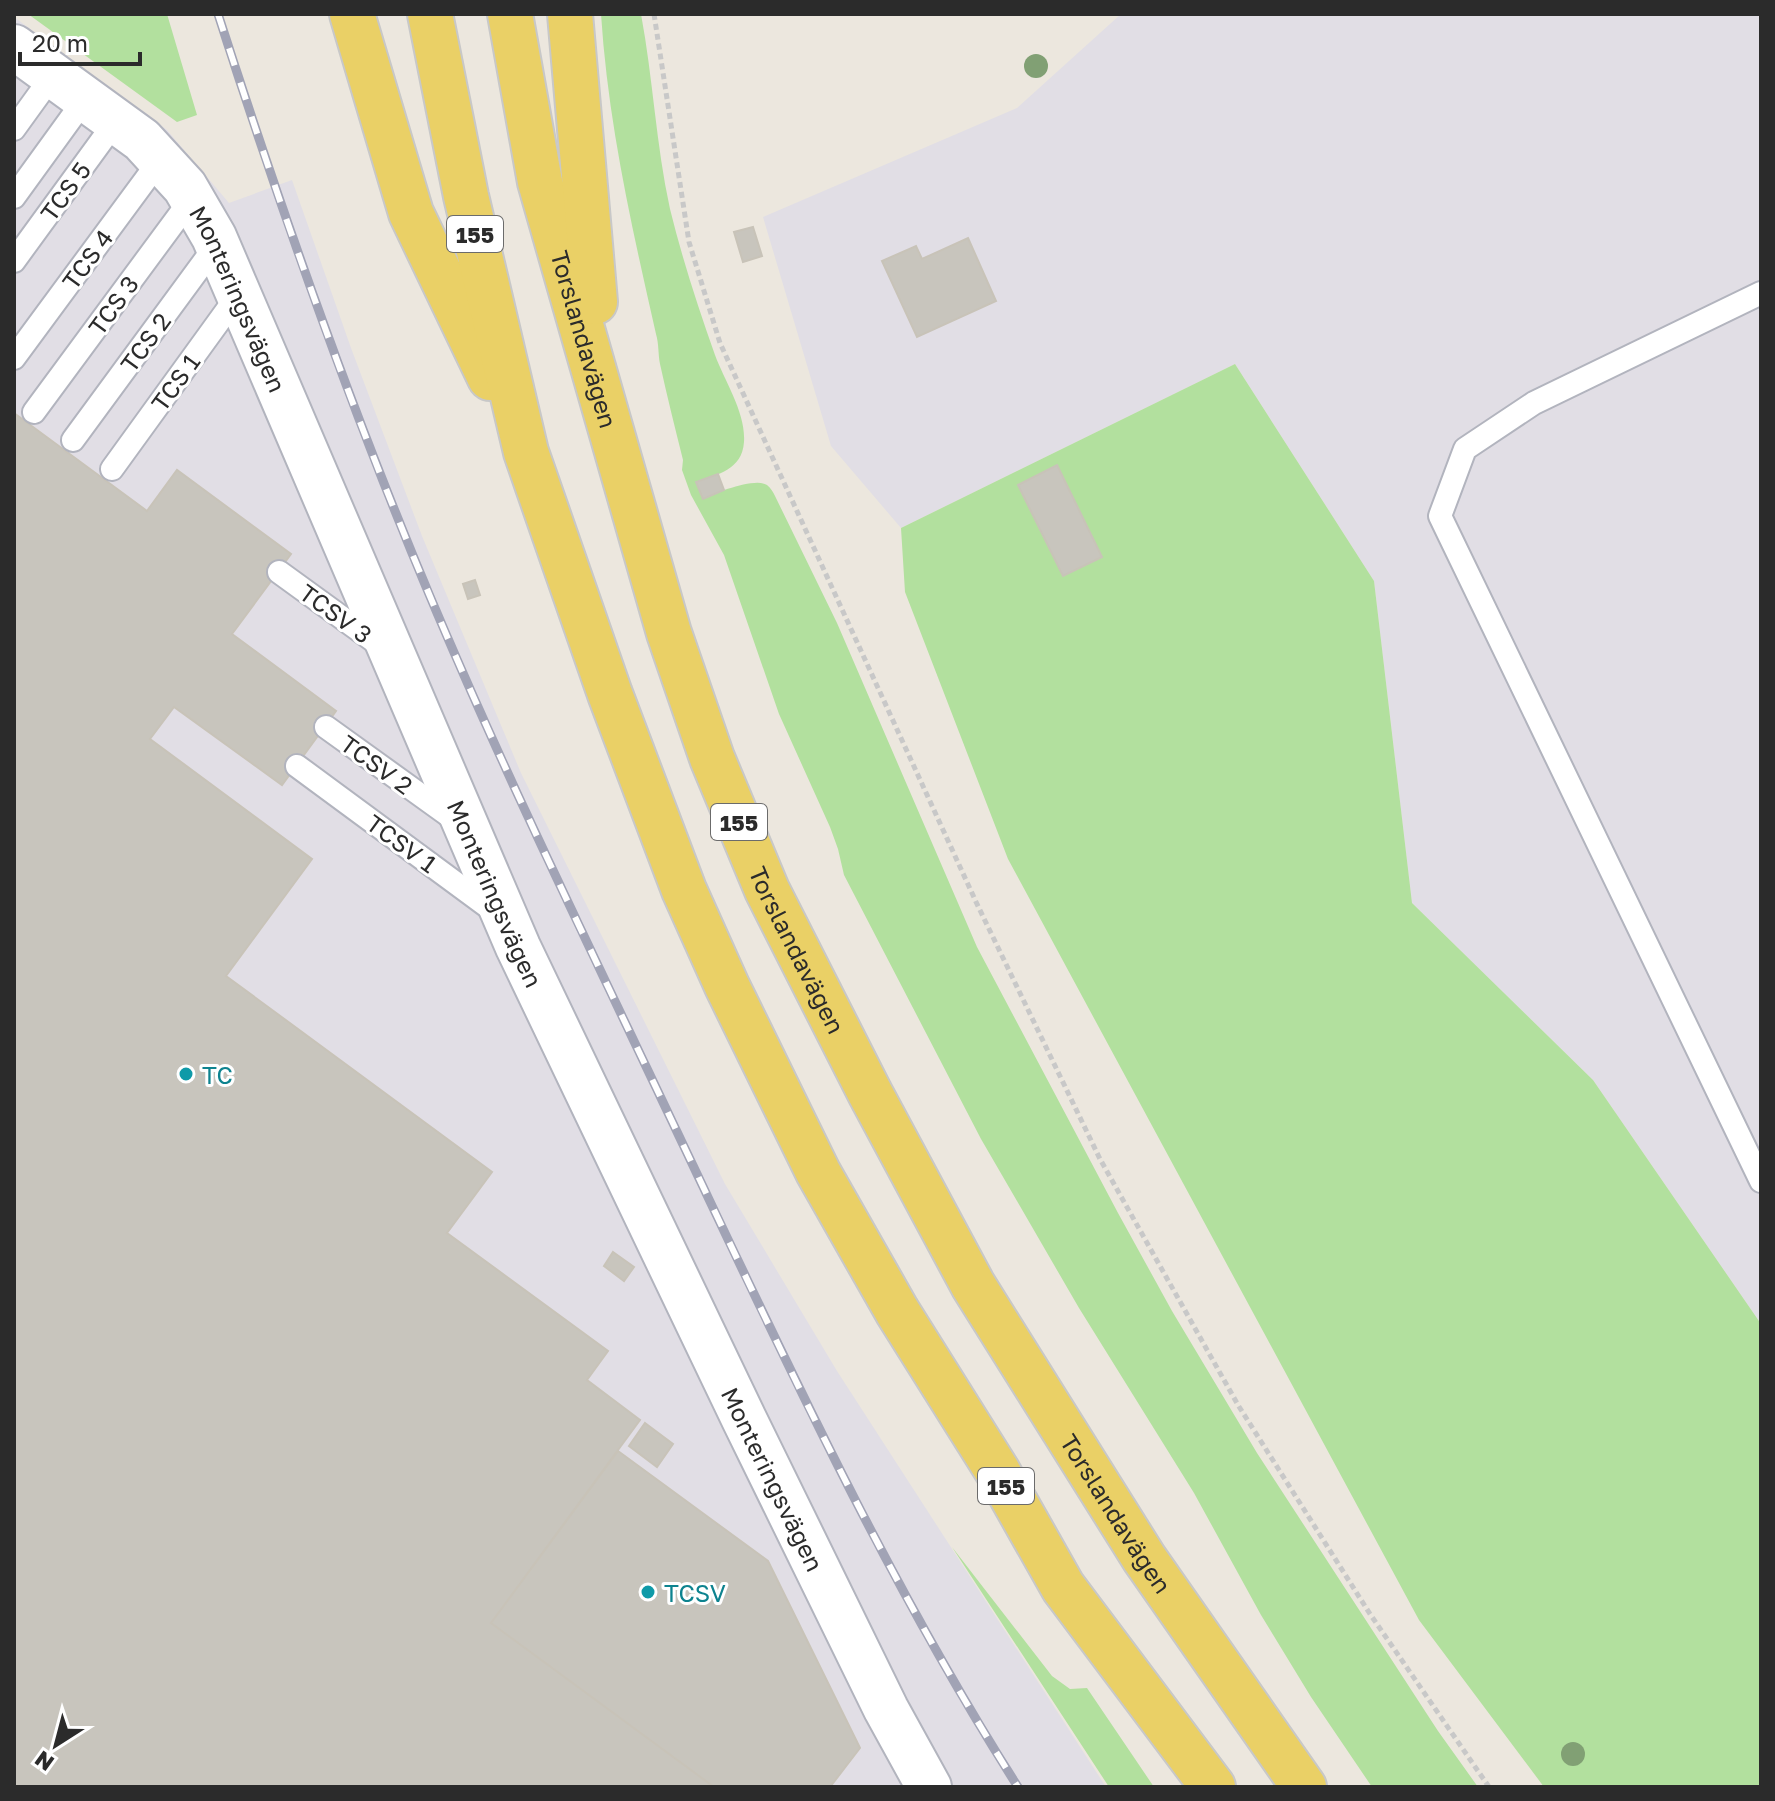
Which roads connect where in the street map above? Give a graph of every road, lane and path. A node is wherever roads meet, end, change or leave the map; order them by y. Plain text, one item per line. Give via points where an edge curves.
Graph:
1 (352, 14) edge
2 (430, 14) edge
3 (510, 14) edge
4 (570, 14) edge
5 (654, 14) edge
6 (50, 75) edge
7 (14, 129) edge
8 (160, 160) junction
9 (14, 197) edge
10 (192, 198) junction
11 (217, 244) junction
12 (14, 261) edge
13 (1761, 293) edge
14 (238, 295) junction
15 (14, 358) edge
16 (34, 412) dead end
17 (605, 416) junction
18 (73, 440) dead end
19 (526, 452) junction
20 (112, 469) dead end
21 (279, 572) dead end
22 (393, 654) junction
23 (326, 727) dead end
24 (297, 766) dead end
25 (466, 828) junction
26 (507, 921) junction
27 (1761, 1181) edge
28 (929, 1787) edge
29 (1213, 1787) edge
30 (1304, 1787) edge
31 (1489, 1787) edge

1 - 19 main road via 411,213
2 - 19 main road, 155
3 - 17 main road, Torslandavägen / 155 via 540,182
4 - 17 main road
5 - 31 path via 689,242 720,343 977,904 1100,1159 1238,1405 1370,1614
6 - 7 lane
6 - 8 street, Monteringsvägen via 142,140
6 - 9 lane
6 - 12 lane, TCS 5
8 - 10 street, Monteringsvägen
8 - 15 lane, TCS 4
10 - 11 street, Monteringsvägen
10 - 16 lane, TCS 3
11 - 14 street, Monteringsvägen
11 - 18 lane, TCS 2
13 - 27 lane via 1534,403 1465,449 1440,516
14 - 20 lane, TCS 1
14 - 22 street, Monteringsvägen
17 - 30 main road, Torslandavägen / 155 via 712,758 767,890 870,1093 973,1285 1021,1362 1144,1558
19 - 29 main road, 155 via 684,890 818,1172 1063,1587
21 - 22 lane, TCSV 3
22 - 25 street, Monteringsvägen
23 - 25 lane, TCSV 2
24 - 26 lane, TCSV 1
25 - 26 street, Monteringsvägen
26 - 28 street, Monteringsvägen via 750,1433

